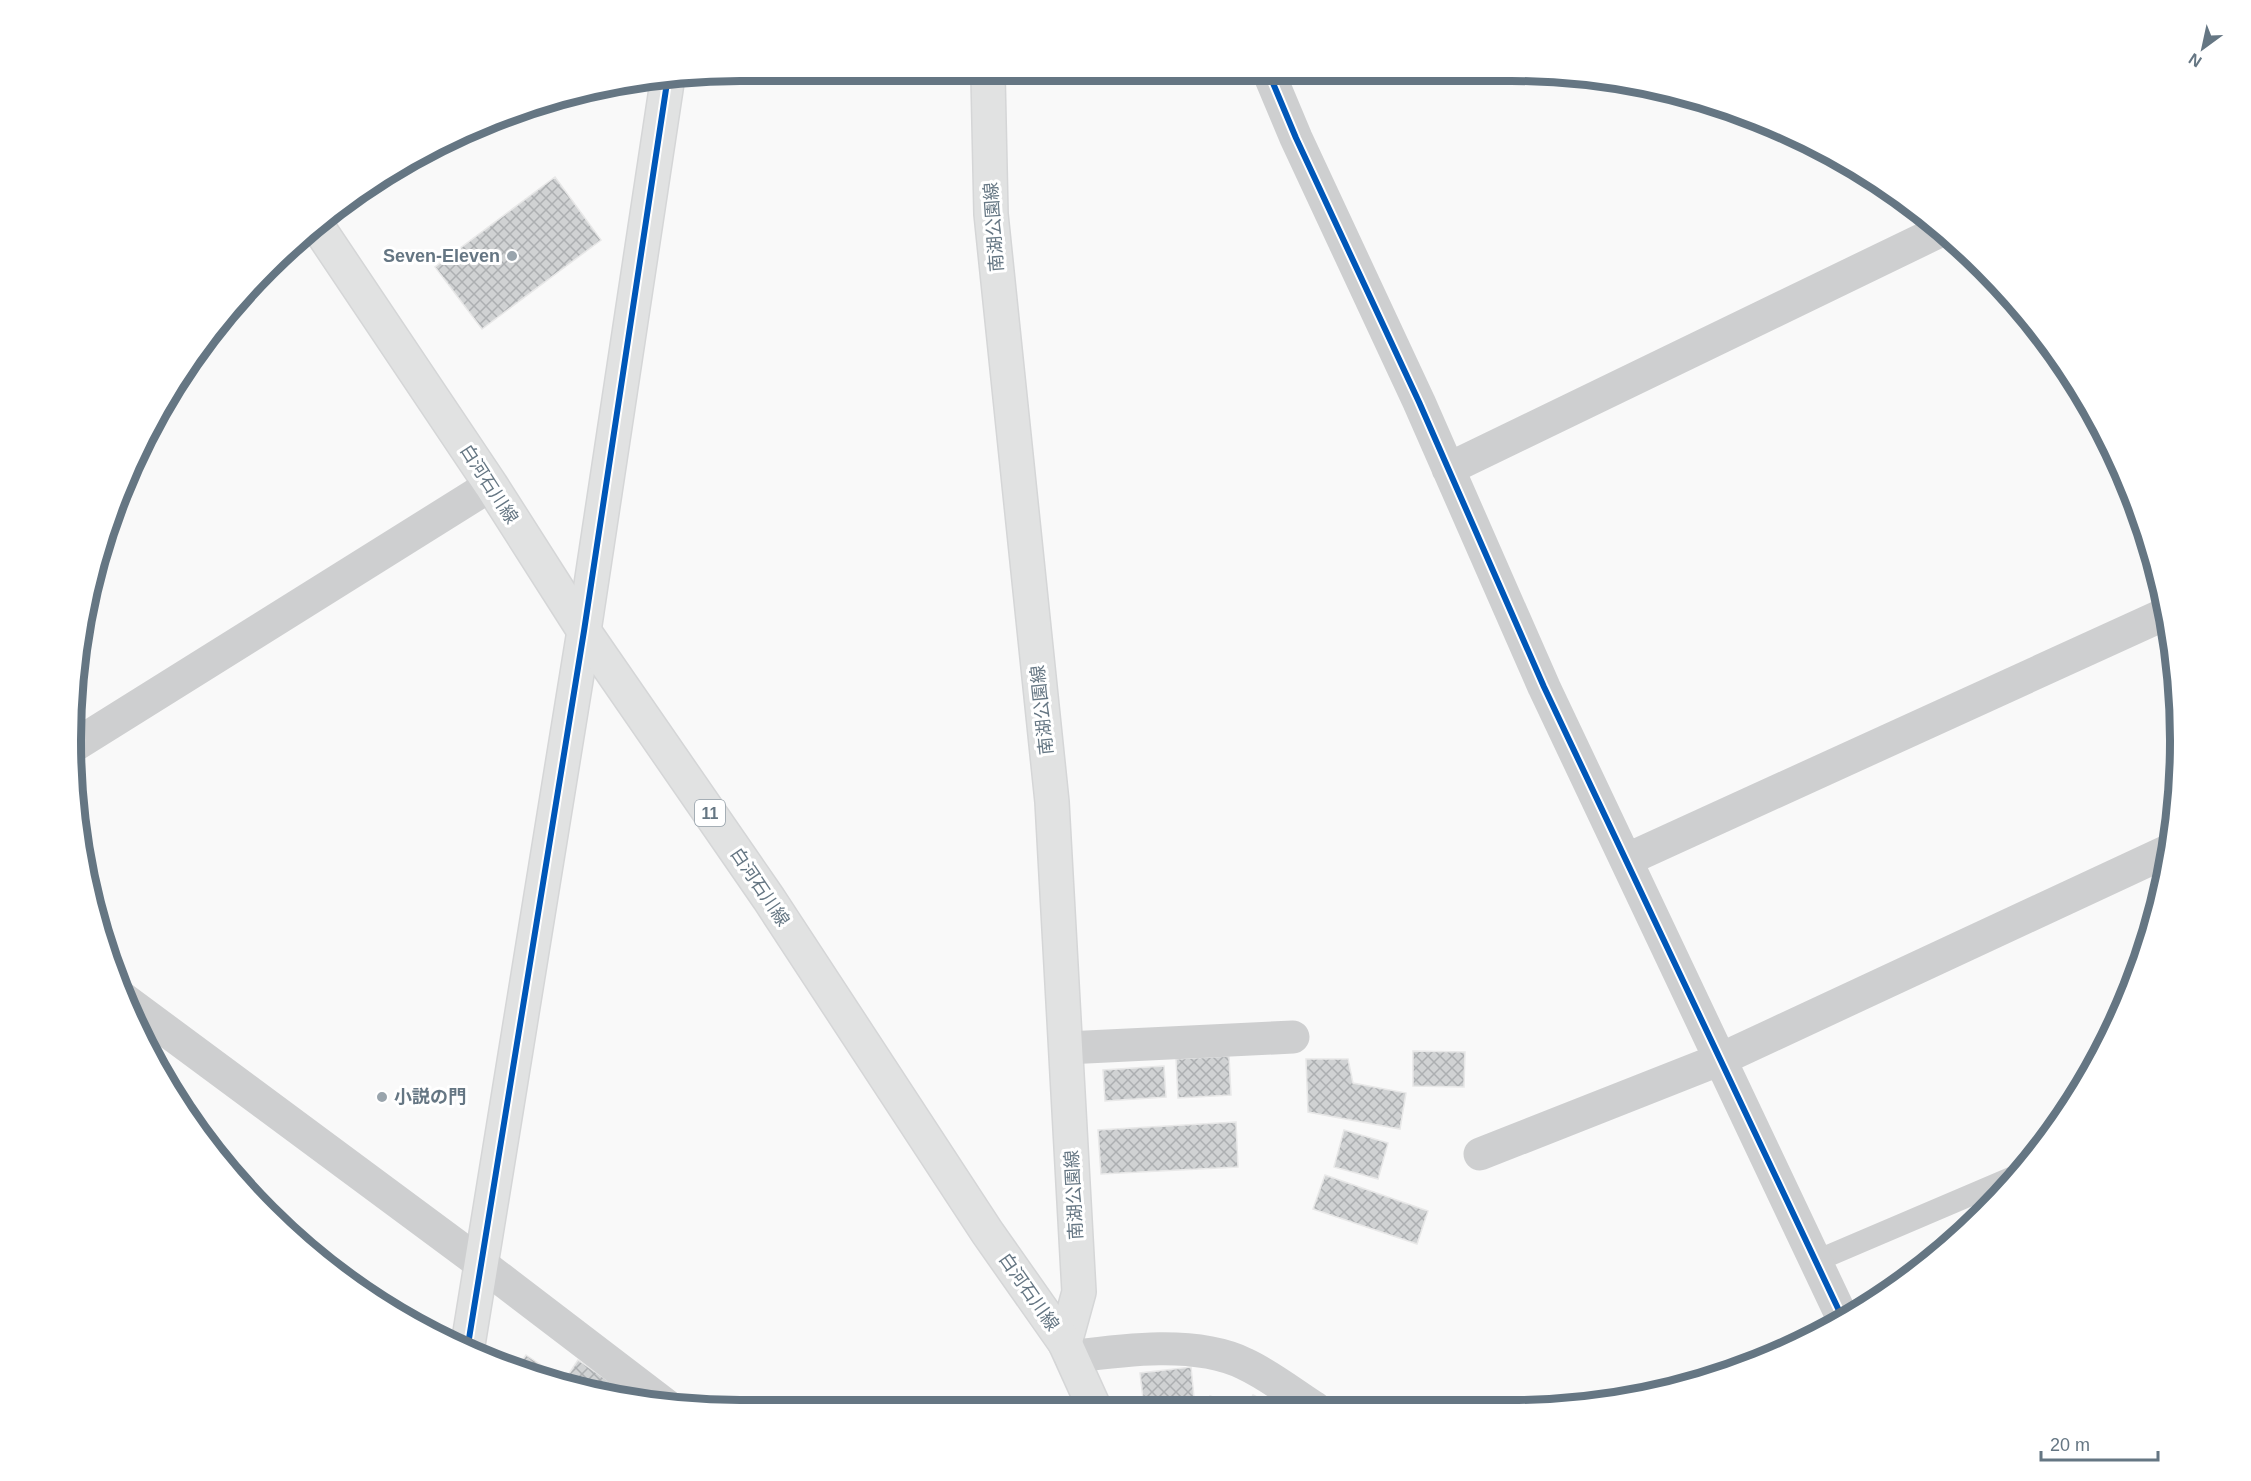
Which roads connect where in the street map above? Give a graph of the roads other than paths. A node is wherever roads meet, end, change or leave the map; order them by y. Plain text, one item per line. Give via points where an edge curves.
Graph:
1 (988, 81) edge
2 (1272, 81) edge
3 (667, 86) edge
4 (321, 232) edge
5 (1933, 235) edge
6 (1448, 469) junction
7 (491, 485) junction
8 (2158, 617) edge
9 (584, 631) junction
10 (81, 741) edge
11 (2159, 855) edge
12 (1626, 860) junction
13 (139, 1009) edge
14 (1293, 1037) dead end
15 (1066, 1048) junction
16 (1721, 1059) junction
17 (1480, 1154) dead end
18 (1999, 1183) edge
19 (1816, 1261) junction
20 (480, 1263) junction
21 (1840, 1312) edge
22 (468, 1341) edge
23 (1068, 1350) junction
24 (651, 1393) edge
25 (1091, 1400) edge
26 (1303, 1400) edge

1 - 15 main road, 南湖公園線 via 991,214 1052,802
2 - 6 street
3 - 9 main road
4 - 7 main road, 白河石川線 / 11
5 - 6 street
6 - 12 street
7 - 9 main road, 白河石川線 / 11
7 - 10 street
8 - 12 street
9 - 20 main road
9 - 23 main road, 白河石川線 / 11 via 769,899
11 - 16 street
12 - 16 street
13 - 20 street
14 - 15 street
15 - 23 main road, 南湖公園線 via 1079,1292
16 - 17 street
16 - 19 street
18 - 19 lane
19 - 21 street
20 - 22 main road
20 - 24 street
23 - 25 main road, 白河石川線 / 11
23 - 26 street via 1140,1348 1210,1353 1245,1363

